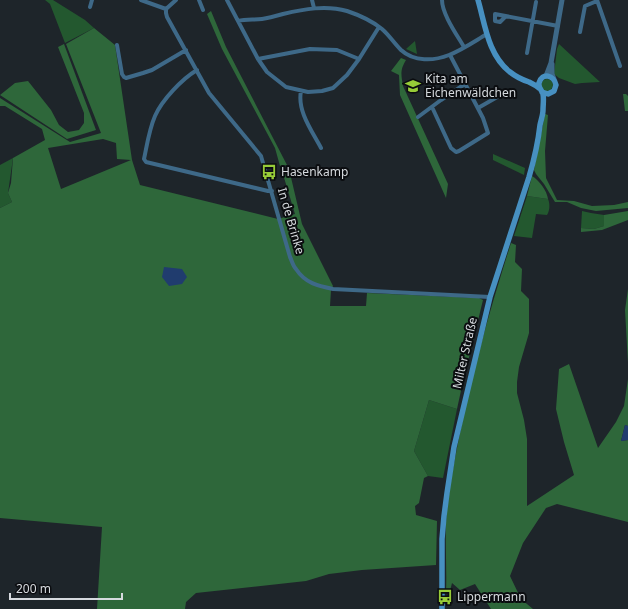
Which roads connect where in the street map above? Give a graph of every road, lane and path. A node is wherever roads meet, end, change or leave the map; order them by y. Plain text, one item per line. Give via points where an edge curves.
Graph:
1 (92, 0) edge
2 (141, 0) edge
3 (176, 0) edge
4 (199, 0) edge
5 (227, 0) edge
6 (312, 0) edge
7 (442, 0) edge
8 (478, 0) edge
9 (562, 0) edge
10 (597, 0) edge
11 (536, 2) dead end
12 (90, 7) dead end
13 (314, 8) junction
14 (166, 9) junction
15 (203, 10) dead end
16 (506, 16) dead end
17 (238, 21) junction
18 (533, 21) junction
19 (558, 26) junction
20 (379, 27) junction
21 (580, 32) dead end
22 (487, 34) junction
23 (117, 45) dead end
24 (464, 47) junction
25 (186, 50) junction
26 (527, 53) dead end
27 (450, 55) junction
28 (258, 59) junction
29 (359, 59) junction
30 (551, 62) junction
31 (620, 66) dead end
32 (197, 70) junction
33 (544, 78) junction
34 (554, 78) junction
35 (523, 79) junction
36 (465, 84) junction
37 (541, 90) junction
38 (301, 91) junction
39 (550, 93) junction
40 (499, 96) dead end
41 (432, 107) junction
42 (478, 108) junction
43 (543, 108) junction
44 (418, 118) dead end
45 (321, 148) dead end
46 (272, 191) junction
47 (490, 297) junction
48 (442, 609) edge

1 - 12 street
2 - 14 street
3 - 14 street
4 - 15 street
5 - 17 street
6 - 13 street
7 - 24 street via 444,12
8 - 22 main road
9 - 19 street
10 - 21 street via 585,6
10 - 31 street
11 - 18 street
13 - 17 street via 263,19
13 - 20 street via 346,11
14 - 25 street, In de Brinke via 167,17
16 - 18 street
17 - 28 street
18 - 19 street
18 - 26 street
19 - 30 street
20 - 27 street via 410,56 418,59 435,59
20 - 29 street
22 - 24 street
22 - 35 main road via 502,64
23 - 25 street via 122,74 126,78 152,70
24 - 27 street
25 - 32 street, In de Brinke
27 - 36 street
28 - 29 street via 310,49 337,50
28 - 38 street via 267,72 286,87
29 - 38 street via 333,88
30 - 33 street
30 - 34 street
32 - 46 street, In de Brinke via 209,93 259,152
32 - 46 street via 172,92 157,113 145,161
33 - 34 main road
33 - 35 main road
33 - 37 main road via 539,84
34 - 39 main road via 556,87
35 - 37 main road via 537,85
36 - 41 street
36 - 42 street
37 - 39 main road
37 - 43 main road, Milter Straße
38 - 45 street via 301,108
39 - 43 main road, Milter Straße
40 - 42 street
41 - 42 street via 451,148 456,152 488,133
41 - 44 street
43 - 47 main road, Milter Straße via 532,167
46 - 47 street, In de Brinke via 290,257 296,269 313,284 333,289
47 - 48 main road, Milter Straße via 460,423 447,493 442,539

